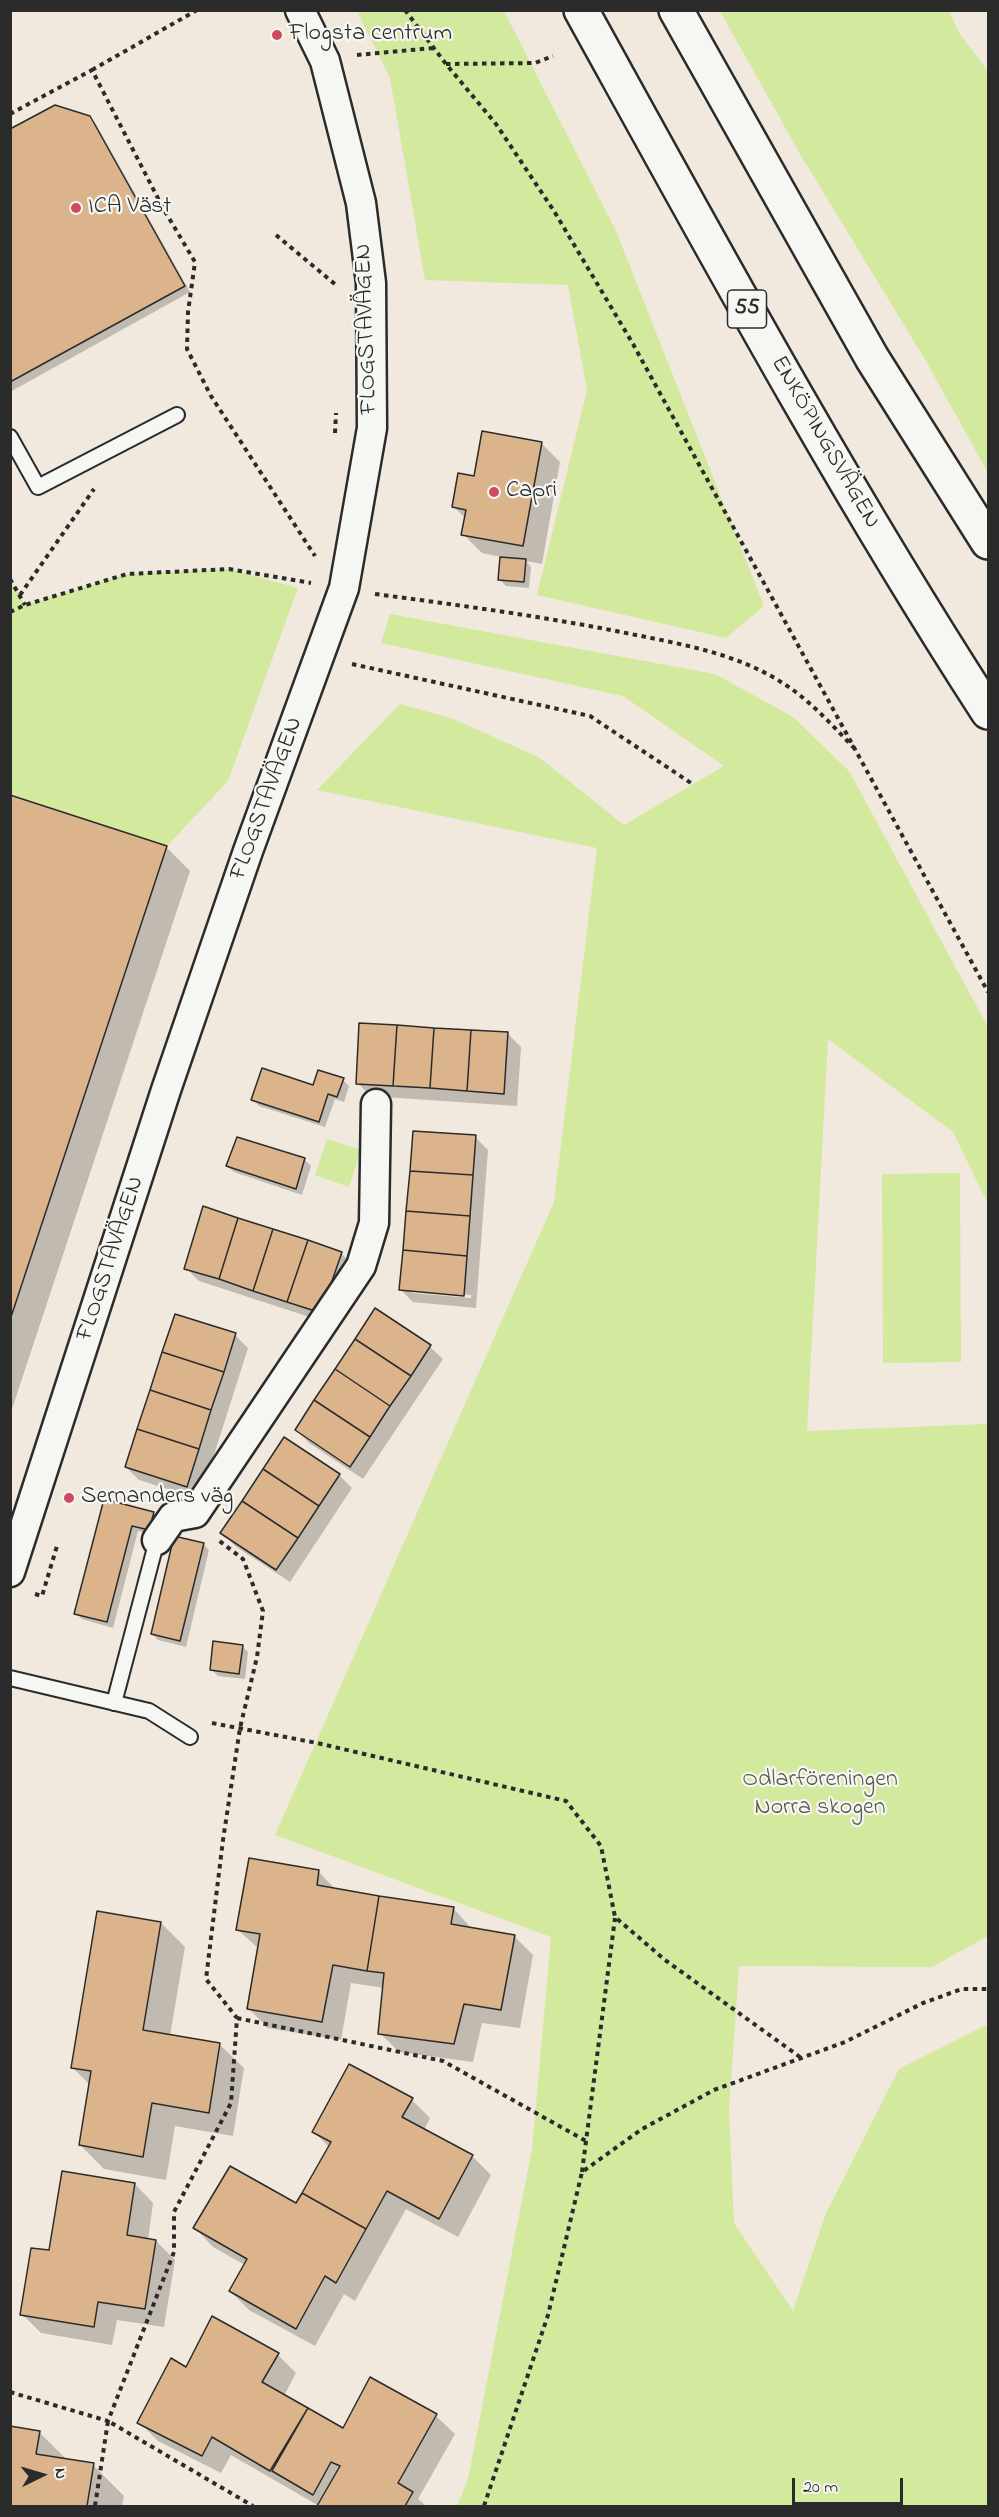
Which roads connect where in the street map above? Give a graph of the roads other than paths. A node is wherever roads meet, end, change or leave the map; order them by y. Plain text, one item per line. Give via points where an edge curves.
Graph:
1 (300, 10) edge
2 (581, 10) edge
3 (676, 10) edge
4 (177, 415) dead end
5 (10, 437) edge
6 (988, 542) edge
7 (988, 712) edge
8 (376, 1104) dead end
9 (157, 1540) joint
10 (10, 1572) edge
11 (10, 1678) edge
12 (114, 1702) junction
13 (190, 1737) dead end

1 - 10 street, FLOGSTAVÄGEN via 325,61 362,203 371,283 372,428 344,588 166,1090
2 - 7 main road, ENKÖPINGSVÄGEN / 55 via 766,343 919,604
3 - 6 main road via 872,358
4 - 5 lane via 38,487
8 - 9 street via 374,1223 361,1266 195,1513 173,1517
9 - 12 lane
11 - 12 lane
12 - 13 lane via 149,1711

